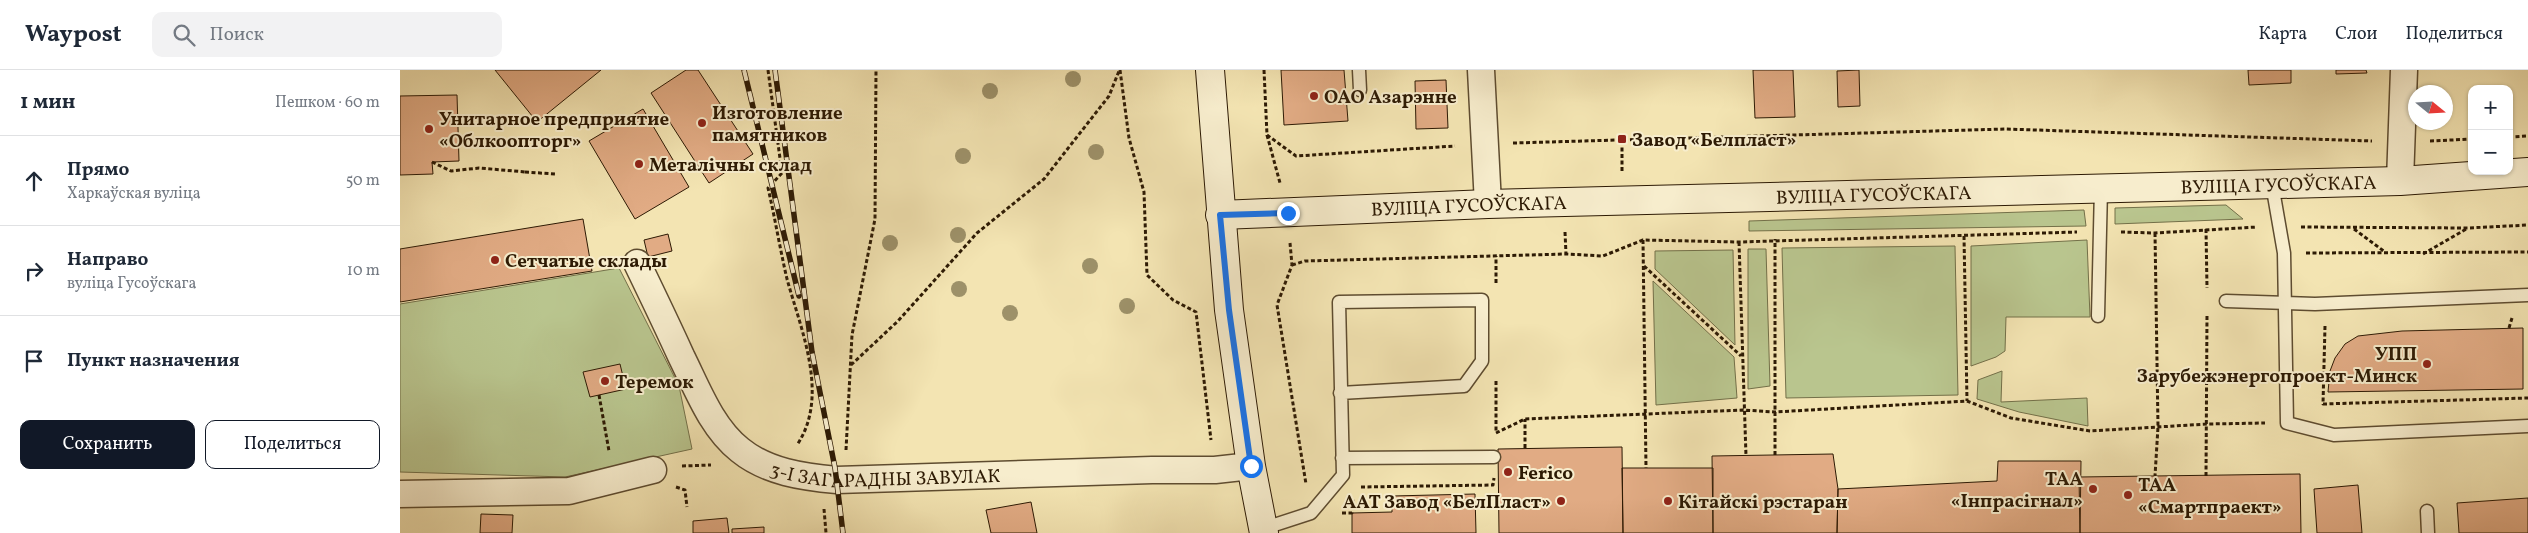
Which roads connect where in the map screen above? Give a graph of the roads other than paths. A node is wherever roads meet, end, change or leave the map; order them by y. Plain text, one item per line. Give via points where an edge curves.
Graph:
1 (1210, 70) edge
2 (1359, 70) edge
3 (1481, 70) edge
4 (2404, 70) edge
5 (1360, 90) dead end
6 (2528, 172) edge
7 (2400, 181) junction
8 (2272, 184) junction
9 (2101, 188) junction
10 (1488, 204) junction
11 (1220, 215) junction
12 (637, 263) dead end
13 (2528, 295) edge
14 (2226, 301) dead end
15 (2286, 303) junction
16 (2098, 316) dead end
17 (1340, 393) junction
18 (2528, 426) edge
19 (1494, 457) road end
20 (1342, 458) junction
21 (1251, 466) junction
22 (654, 470) dead end
23 (400, 494) edge
24 (2427, 511) dead end
25 (1263, 531) edge
26 (2428, 533) edge

1 - 11 main road
2 - 5 lane
3 - 10 street
4 - 7 street
6 - 7 main road, ВУЛІЦА ГУСОЎСКАГА
7 - 8 main road, ВУЛІЦА ГУСОЎСКАГА
8 - 9 main road, ВУЛІЦА ГУСОЎСКАГА
8 - 15 lane via 2284,253
9 - 10 main road, ВУЛІЦА ГУСОЎСКАГА
9 - 16 lane
10 - 11 main road, ВУЛІЦА ГУСОЎСКАГА
11 - 21 main road via 1229,310
12 - 21 street, 3-І ЗАГАРАДНЫ ЗАВУЛАК via 703,401 720,428 740,450 769,467 802,478 837,480 1215,470
13 - 15 lane
14 - 15 lane
15 - 18 lane via 2287,423 2334,436
17 - 17 lane via 1339,302 1482,300 1482,361 1464,386
17 - 20 lane
19 - 20 lane
20 - 25 lane via 1343,475 1310,513
21 - 25 main road
22 - 23 street via 569,491
24 - 26 lane

